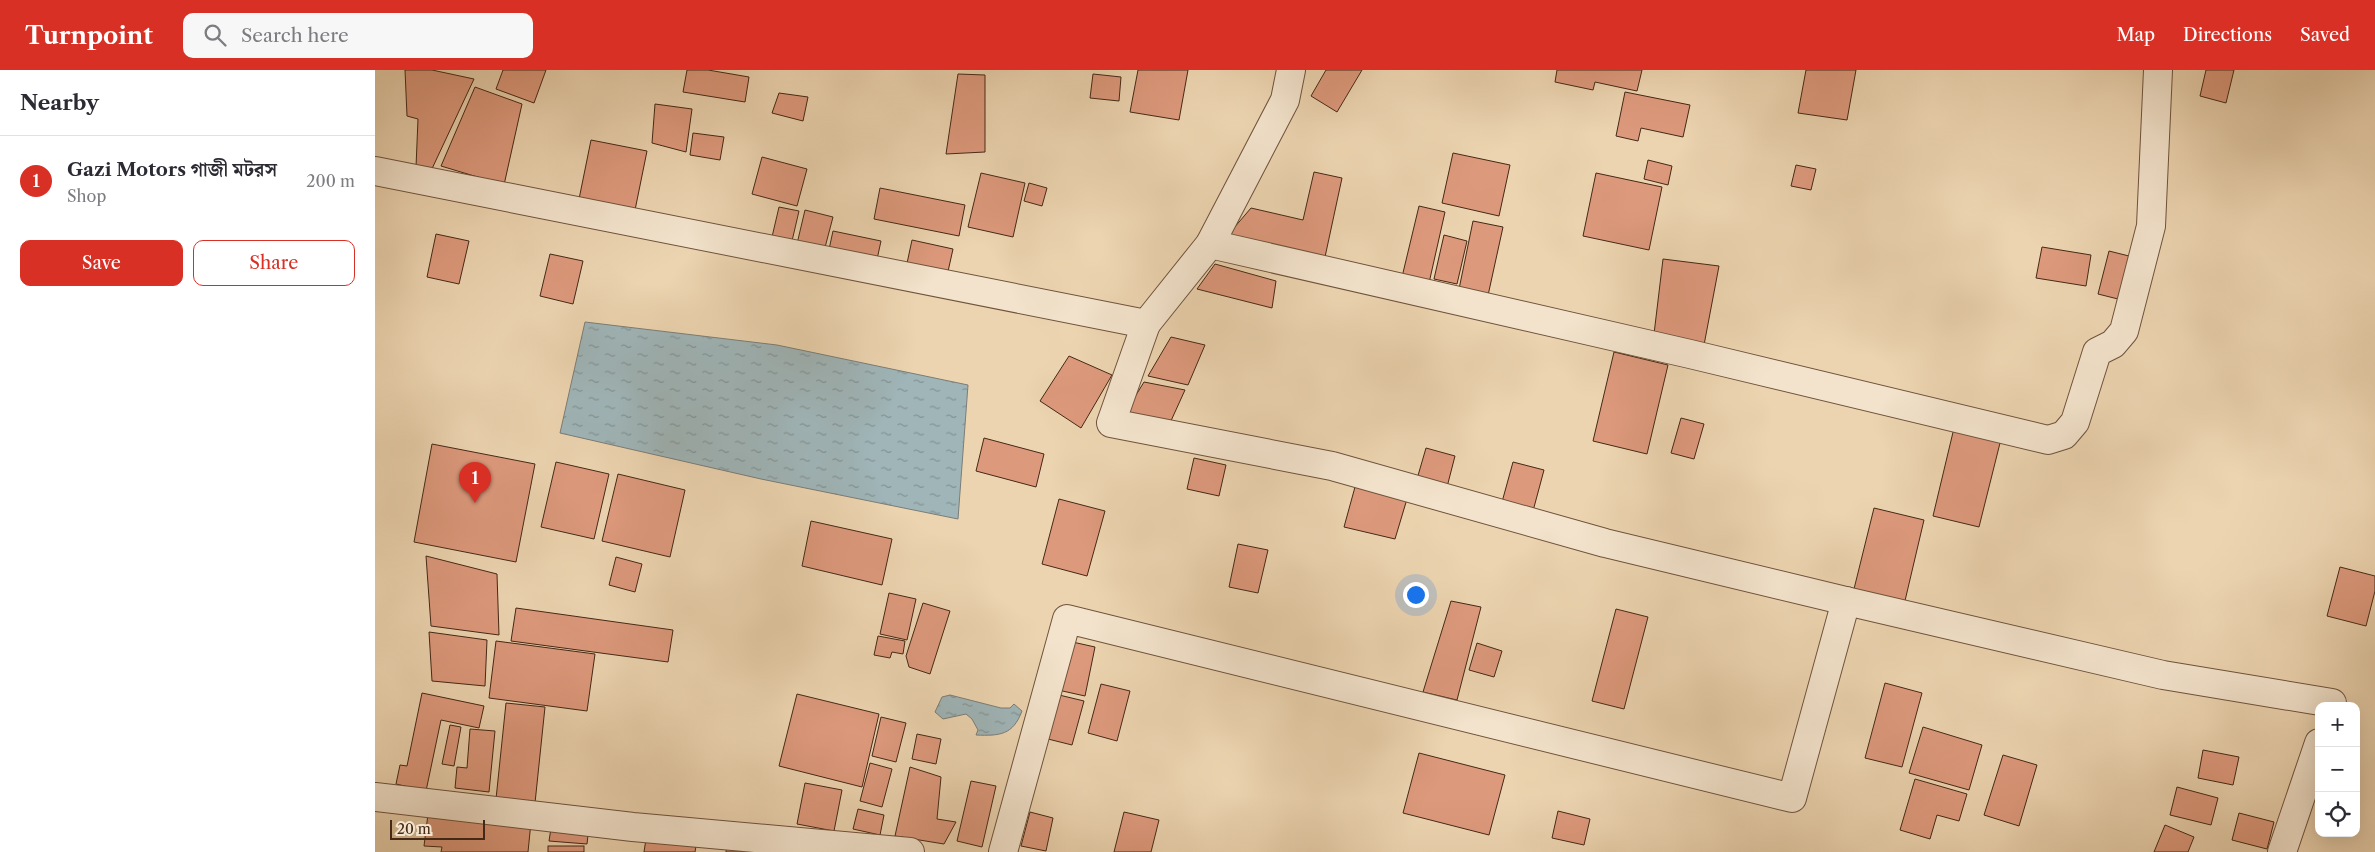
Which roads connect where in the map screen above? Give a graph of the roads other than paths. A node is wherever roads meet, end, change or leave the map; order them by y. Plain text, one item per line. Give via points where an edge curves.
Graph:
1 (1291, 70) edge
2 (2158, 70) edge
3 (375, 171) edge
4 (1210, 244) junction
5 (1146, 324) junction
6 (1845, 601) junction
7 (2326, 702) edge
8 (2317, 747) edge
9 (375, 797) edge
10 (910, 852) edge
11 (1003, 852) edge
12 (2282, 852) edge

1 - 4 street via 1285,100
2 - 4 street via 2151,226 2124,331 2113,344 2097,352 2075,422 2063,435 2048,440
3 - 5 street
4 - 5 street
5 - 6 street via 1111,423 1332,466 1605,543
6 - 7 street via 2163,675
6 - 11 street via 1792,798 1067,619
8 - 12 street
9 - 10 street

